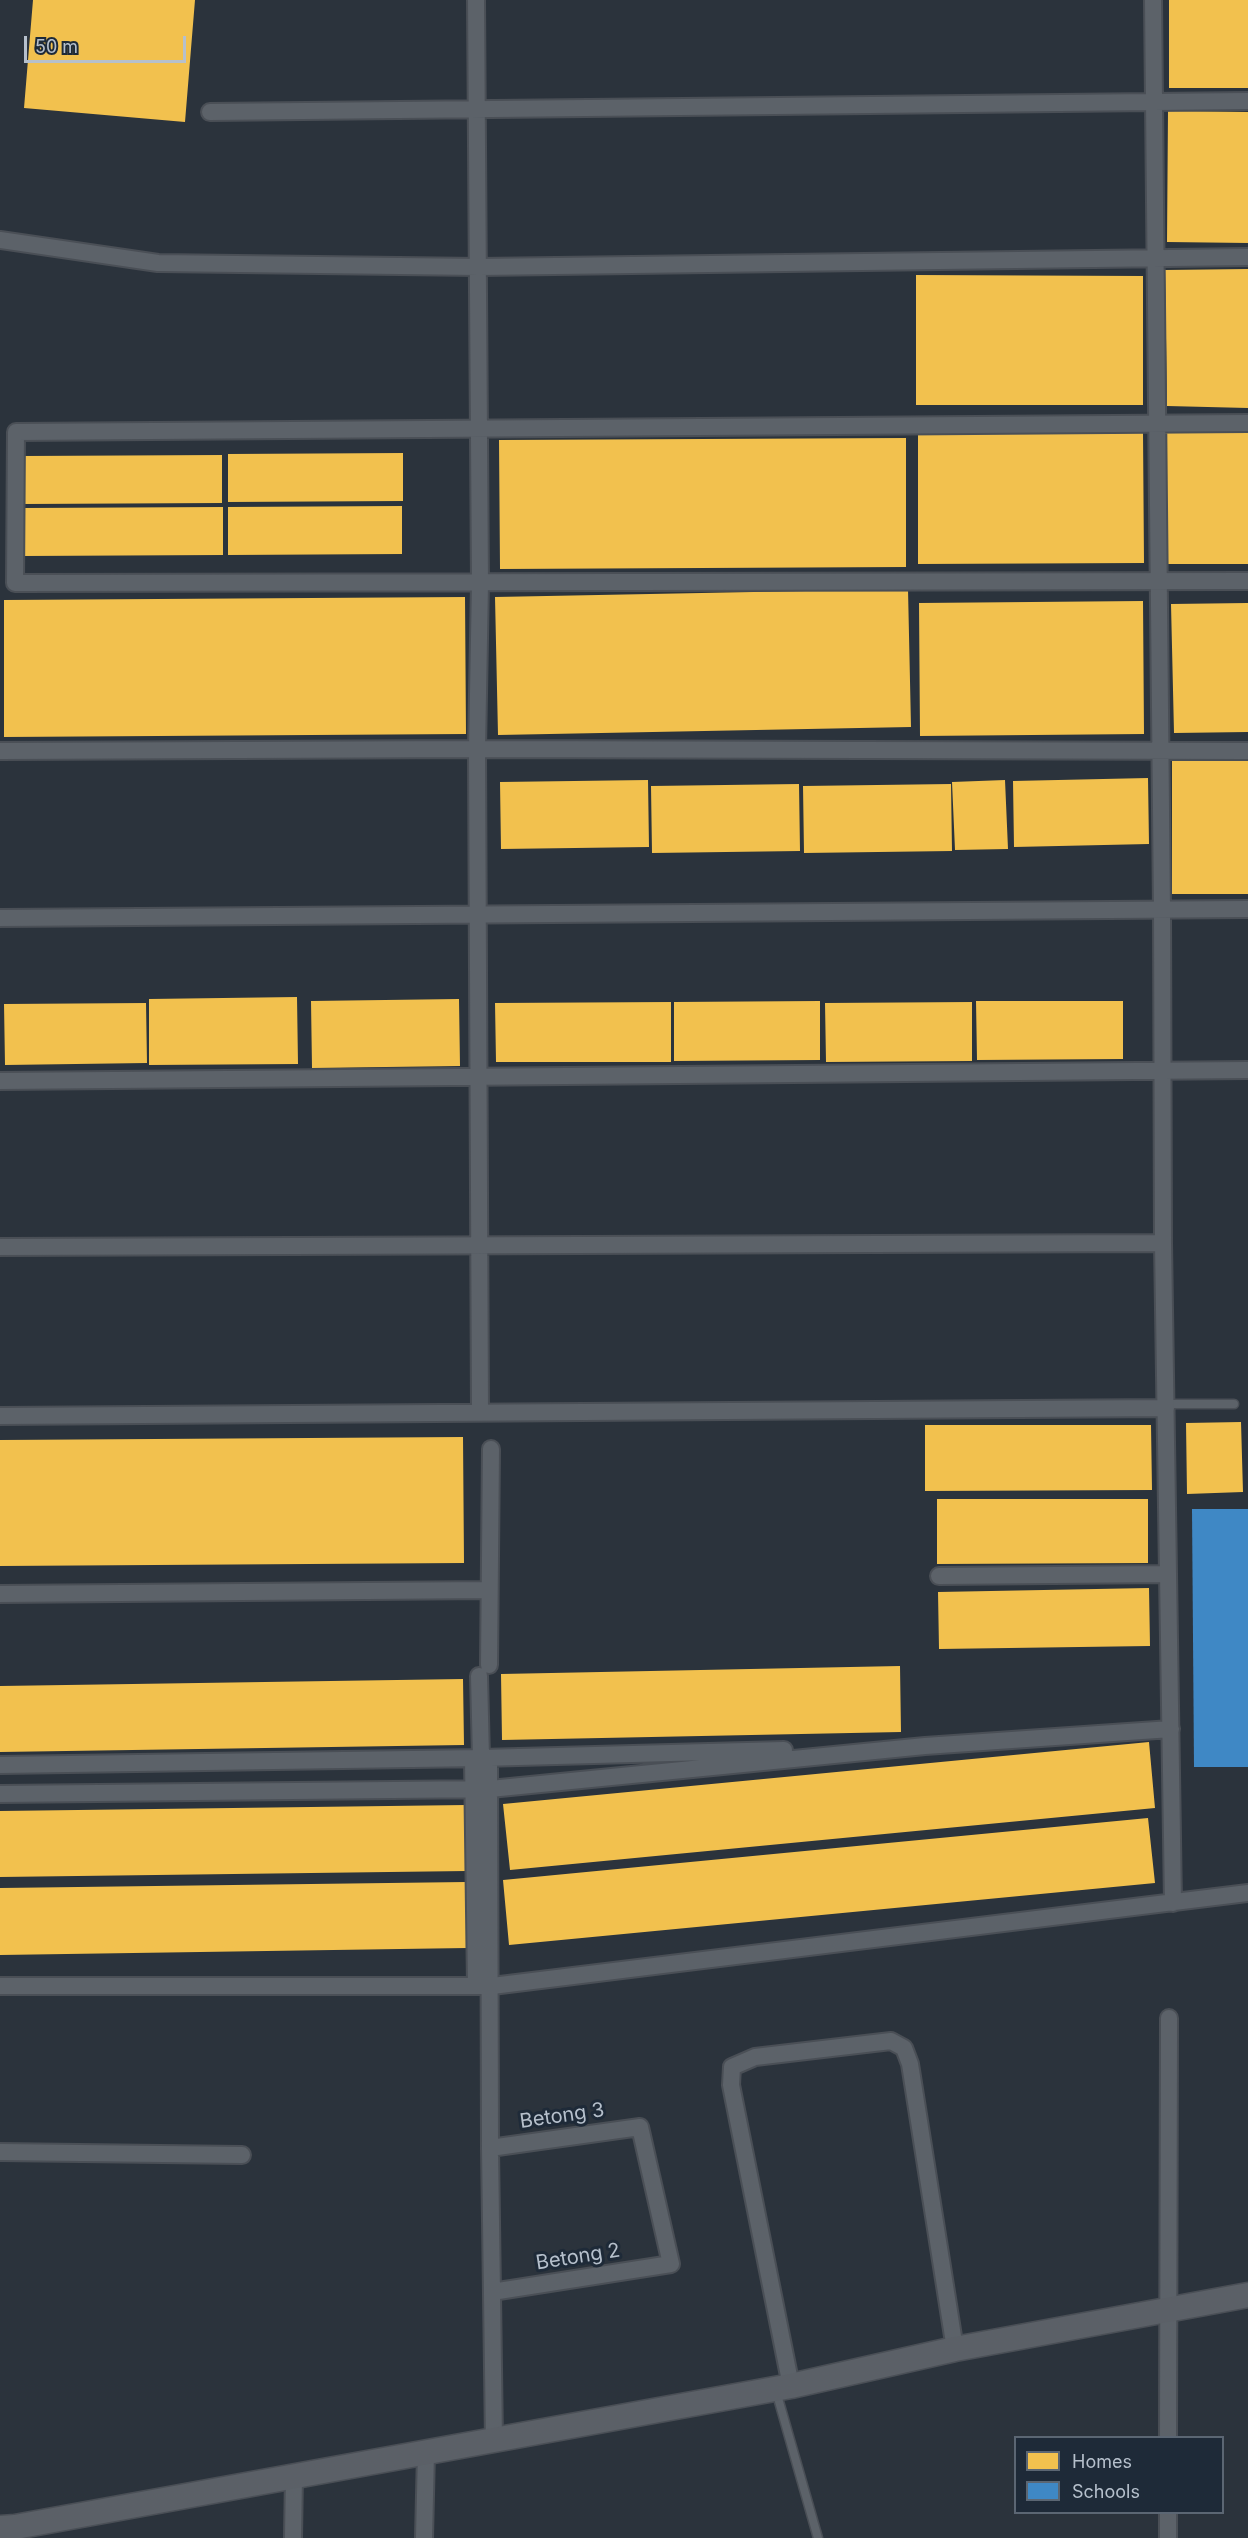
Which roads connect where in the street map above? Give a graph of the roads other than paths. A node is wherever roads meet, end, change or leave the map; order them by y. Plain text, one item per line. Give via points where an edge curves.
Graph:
1 (476, 0) edge
2 (1153, 0) edge
3 (1248, 101) edge
4 (1154, 102) junction
5 (478, 108) junction
6 (210, 112) dead end
7 (0, 240) edge
8 (1248, 257) edge
9 (1155, 258) junction
10 (479, 267) junction
11 (1157, 423) junction
12 (1248, 423) edge
13 (478, 428) junction
14 (1248, 581) edge
15 (1159, 582) junction
16 (480, 583) junction
17 (477, 749) junction
18 (1248, 751) edge
19 (0, 752) edge
20 (1161, 752) junction
21 (1248, 909) edge
22 (1162, 910) junction
23 (479, 916) junction
24 (0, 918) edge
25 (1248, 1070) edge
26 (1161, 1071) junction
27 (479, 1076) junction
28 (0, 1081) edge
29 (1163, 1243) junction
30 (479, 1245) junction
31 (0, 1247) edge
32 (1234, 1404) dead end
33 (1166, 1406) junction
34 (480, 1412) junction
35 (0, 1416) edge
36 (491, 1449) dead end
37 (1168, 1574) junction
38 (939, 1576) dead end
39 (489, 1590) junction
40 (0, 1594) edge
41 (1171, 1729) junction
42 (926, 1746) junction
43 (481, 1758) junction
44 (0, 1765) edge
45 (481, 1789) junction
46 (0, 1794) edge
47 (1248, 1893) edge
48 (1173, 1903) junction
49 (0, 1986) edge
50 (484, 1986) junction
51 (1169, 2018) dead end
52 (490, 2148) junction
53 (0, 2152) edge
54 (242, 2155) dead end
55 (671, 2264) joint
56 (492, 2292) junction
57 (1248, 2295) edge
58 (1167, 2310) junction
59 (955, 2349) junction
60 (783, 2388) junction
61 (1168, 2436) edge
62 (494, 2441) junction
63 (426, 2452) junction
64 (294, 2475) junction
65 (1168, 2514) edge
66 (0, 2528) edge
67 (293, 2538) edge
68 (424, 2538) edge
69 (818, 2538) edge
70 (1168, 2538) edge

1 - 5 street
2 - 4 street
3 - 4 street
4 - 5 street
4 - 9 street
5 - 6 street
5 - 10 street
7 - 10 street via 158,263
8 - 9 street
9 - 10 street
9 - 11 street
10 - 13 street
11 - 12 street
11 - 13 street
11 - 15 street
13 - 16 street
13 - 16 street via 16,432 15,583
14 - 15 street
15 - 16 street
15 - 20 street
16 - 17 street
17 - 19 street
17 - 20 street
17 - 23 street
18 - 20 street
20 - 22 street
21 - 22 street
22 - 23 street
22 - 26 street
23 - 24 street
23 - 27 street
25 - 26 street
26 - 27 street
26 - 29 street
27 - 28 street
27 - 30 street
29 - 30 street
29 - 33 street
30 - 31 street
30 - 34 street
32 - 33 lane
33 - 34 street
33 - 37 street
34 - 35 street
36 - 39 street
37 - 38 street
37 - 41 street
39 - 40 street
39 - 43 street
41 - 42 street
41 - 48 street
42 - 43 street
42 - 45 street
43 - 44 street
43 - 45 street
45 - 46 street
45 - 50 street
47 - 48 street
48 - 50 street
49 - 50 street
50 - 52 street
51 - 58 street
52 - 55 street, Betong 3 via 640,2127
52 - 56 street
53 - 54 street
55 - 56 street, Betong 2
56 - 62 street
57 - 58 street
58 - 59 street
58 - 61 street
59 - 60 street
59 - 60 street via 910,2064 904,2048 891,2041 755,2057 732,2067 731,2085
60 - 62 street
60 - 69 lane
62 - 63 street
63 - 64 street
63 - 68 street
64 - 66 street
64 - 67 street
65 - 70 street

